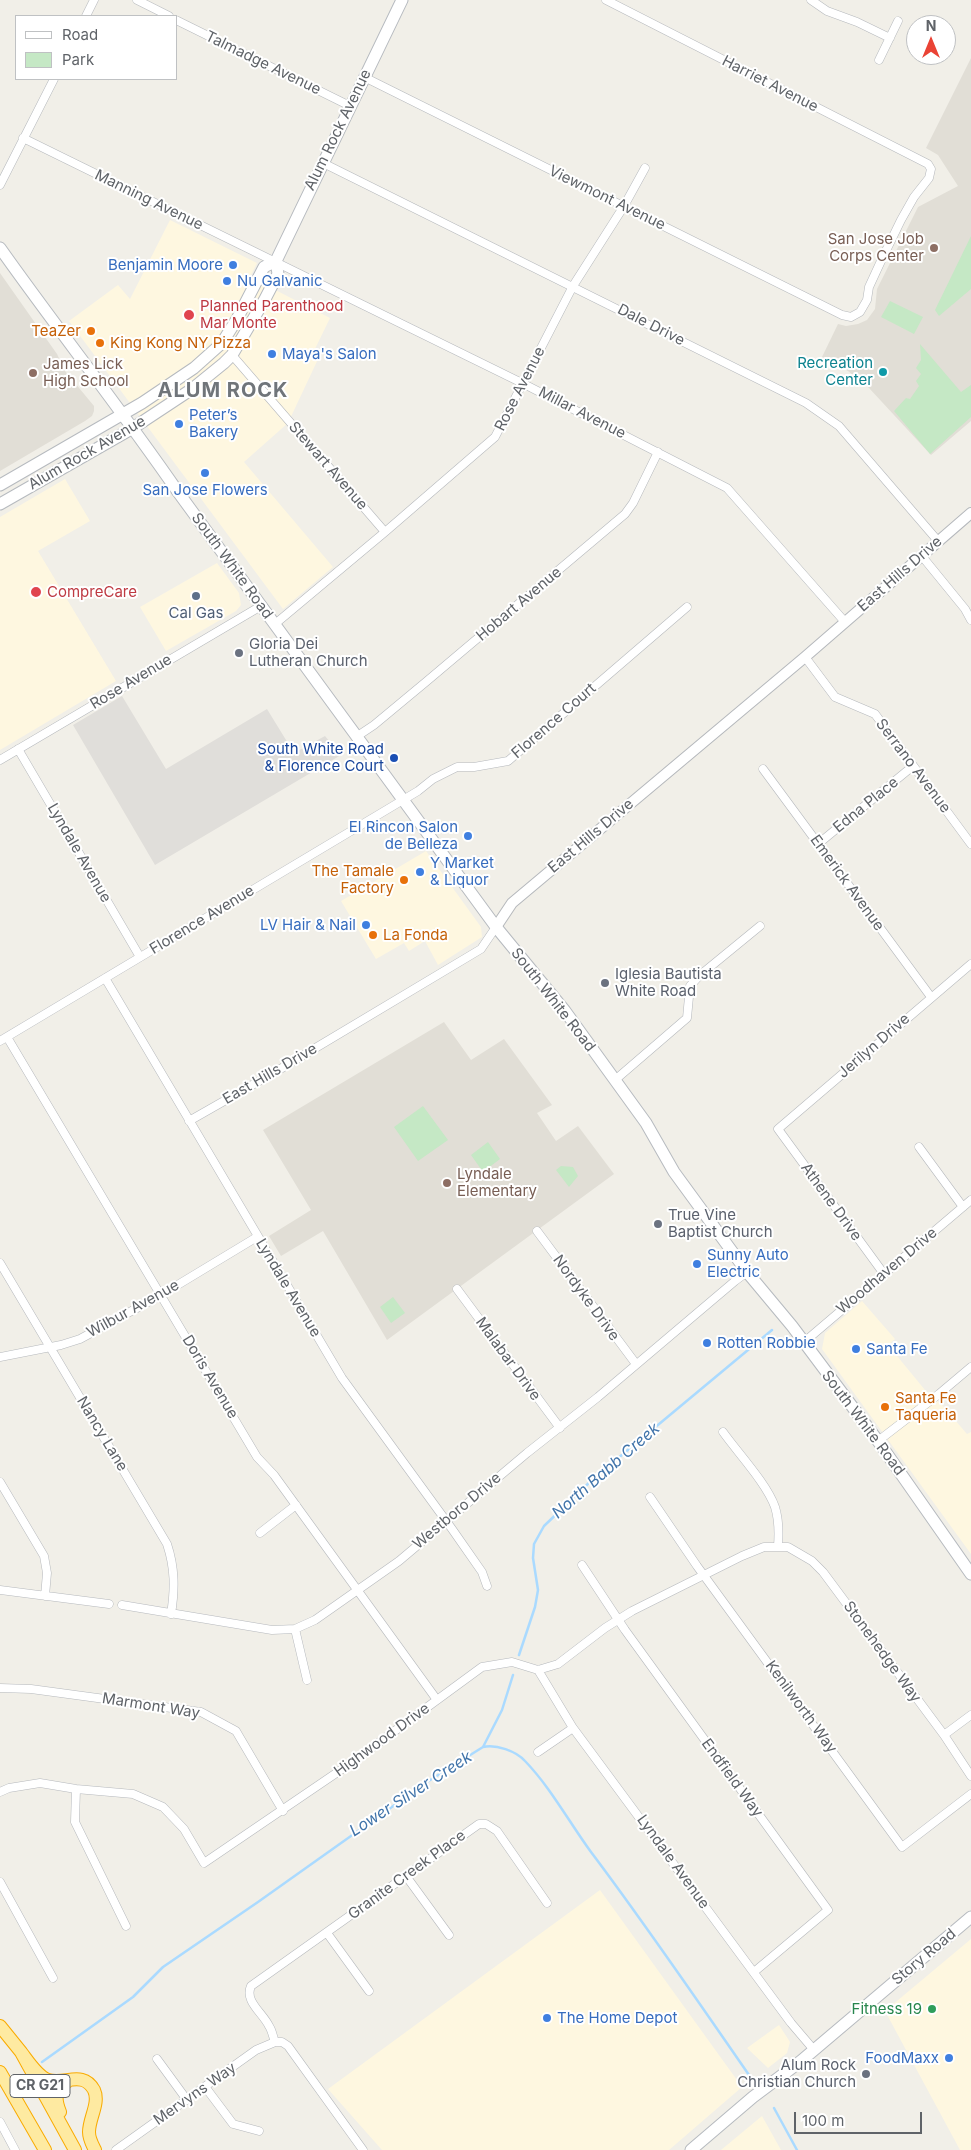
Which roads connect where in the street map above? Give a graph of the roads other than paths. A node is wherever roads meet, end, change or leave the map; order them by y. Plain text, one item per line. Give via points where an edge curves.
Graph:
1 (94, 0) edge
2 (136, 0) edge
3 (402, 0) edge
4 (606, 0) edge
5 (811, 0) edge
6 (86, 15) edge
7 (167, 15) edge
8 (178, 21) edge
9 (898, 21) dead end
10 (890, 38) junction
11 (880, 60) dead end
12 (364, 77) junction
13 (53, 80) edge
14 (350, 106) junction
15 (23, 138) junction
16 (323, 163) junction
17 (645, 168) dead end
18 (0, 185) edge
19 (624, 206) junction
20 (0, 248) edge
21 (276, 261) junction
22 (573, 286) junction
23 (851, 317) joint
24 (222, 343) junction
25 (232, 356) junction
26 (522, 384) junction
27 (123, 414) junction
28 (133, 428) junction
29 (658, 452) junction
30 (0, 485) edge
31 (0, 504) edge
32 (971, 513) edge
33 (385, 532) junction
34 (938, 541) junction
35 (921, 555) junction
36 (261, 606) junction
37 (687, 606) dead end
38 (971, 620) edge
39 (845, 622) junction
40 (275, 624) junction
41 (804, 657) junction
42 (356, 737) junction
43 (18, 749) junction
44 (0, 760) edge
45 (913, 766) junction
46 (763, 768) dead end
47 (403, 800) junction
48 (818, 844) junction
49 (971, 844) edge
50 (760, 926) dead end
51 (496, 927) junction
52 (140, 957) junction
53 (971, 964) edge
54 (105, 978) junction
55 (931, 997) junction
56 (4, 1039) edge
57 (615, 1080) junction
58 (189, 1121) junction
59 (778, 1129) joint
60 (919, 1147) dead end
61 (971, 1200) edge
62 (964, 1207) junction
63 (537, 1231) dead end
64 (257, 1237) junction
65 (0, 1263) edge
66 (747, 1272) junction
67 (884, 1274) junction
68 (457, 1289) dead end
69 (161, 1295) junction
70 (803, 1343) junction
71 (50, 1347) junction
72 (0, 1356) edge
73 (636, 1364) junction
74 (971, 1367) edge
75 (560, 1428) junction
76 (723, 1432) dead end
77 (878, 1441) junction
78 (0, 1482) edge
79 (650, 1497) dead end
80 (296, 1505) junction
81 (446, 1521) junction
82 (260, 1533) dead end
83 (778, 1546) junction
84 (582, 1565) dead end
85 (971, 1574) edge
86 (704, 1575) junction
87 (487, 1586) dead end
88 (0, 1590) edge
89 (358, 1591) junction
90 (45, 1596) junction
91 (109, 1604) dead end
92 (122, 1606) dead end
93 (171, 1614) junction
94 (618, 1620) junction
95 (296, 1629) junction
96 (538, 1670) junction
97 (307, 1680) dead end
98 (0, 1688) edge
99 (437, 1700) junction
100 (971, 1715) edge
101 (574, 1728) junction
102 (944, 1735) junction
103 (538, 1752) dead end
104 (971, 1776) edge
105 (76, 1790) junction
106 (0, 1792) edge
107 (971, 1794) edge
108 (283, 1811) junction
109 (406, 1876) junction
110 (0, 1882) edge
111 (547, 1903) dead end
112 (971, 1918) edge
113 (126, 1926) dead end
114 (327, 1933) junction
115 (449, 1935) dead end
116 (754, 1972) junction
117 (52, 1978) dead end
118 (370, 1991) dead end
119 (0, 2026) edge
120 (275, 2042) junction
121 (814, 2050) junction
122 (21, 2052) junction
123 (157, 2059) dead end
124 (0, 2072) edge
125 (74, 2078) junction
126 (206, 2088) junction
127 (187, 2100) junction
128 (0, 2122) edge
129 (259, 2131) dead end
130 (15, 2150) edge
131 (45, 2150) edge
132 (75, 2150) edge
133 (95, 2150) edge
134 (116, 2150) edge
135 (363, 2150) edge
136 (692, 2150) edge

1 - 6 street
2 - 7 street
3 - 12 main road, Alum Rock Avenue
4 - 23 street, Harriet Avenue via 928,164 931,170 929,178 914,197 881,261 867,300 860,312
5 - 10 street via 827,11
8 - 14 street, Talmadge Avenue
9 - 10 street
10 - 11 street
12 - 14 main road, Alum Rock Avenue
12 - 19 street, Viewmont Avenue
13 - 15 street
14 - 16 main road, Alum Rock Avenue
15 - 18 street
15 - 21 street, Manning Avenue
16 - 21 main road, Alum Rock Avenue
16 - 22 street, Dale Drive
17 - 19 street, Rose Avenue
19 - 22 street, Rose Avenue
19 - 23 street, Viewmont Avenue
20 - 27 main road, South White Road
21 - 24 main road, Alum Rock Avenue via 264,267
21 - 25 main road, Alum Rock Avenue via 278,274
21 - 26 street, Millar Avenue
22 - 26 street, Rose Avenue
22 - 34 street, Dale Drive via 806,403 839,426
24 - 25 main road
24 - 27 main road, Alum Rock Avenue via 194,368
25 - 28 main road, Alum Rock Avenue via 192,389
25 - 33 street, Stewart Avenue
26 - 29 street, Millar Avenue
26 - 33 street, Rose Avenue via 495,438
27 - 28 main road, South White Road
27 - 30 main road, Alum Rock Avenue
28 - 31 main road, Alum Rock Avenue
28 - 36 main road, South White Road
29 - 39 street, Millar Avenue via 727,488
29 - 42 street, Hobart Avenue via 625,514 427,682
32 - 34 street, East Hills Drive
33 - 40 street, Rose Avenue
34 - 35 street, East Hills Drive
35 - 38 street
35 - 39 street, East Hills Drive
36 - 40 main road, South White Road
36 - 43 street, Rose Avenue
37 - 47 street, Florence Court via 508,760 457,767
39 - 41 street, East Hills Drive
40 - 42 main road, South White Road
41 - 45 street, Serrano Avenue via 835,697 875,714
41 - 51 street, East Hills Drive via 512,903
42 - 47 main road, South White Road
43 - 44 street, Rose Avenue
43 - 52 street, Lyndale Avenue
45 - 48 street, Edna Place
45 - 49 street, Serrano Avenue
46 - 48 street, Emerick Avenue
47 - 51 main road, South White Road
47 - 52 street, Florence Avenue
48 - 55 street, Emerick Avenue
50 - 57 street via 699,976 690,986 687,1018
51 - 57 main road, South White Road via 550,992
51 - 58 street, East Hills Drive via 481,949
52 - 54 street, Florence Avenue
53 - 55 street, Jerilyn Drive
54 - 56 street, Florence Avenue
54 - 58 street, Lyndale Avenue
55 - 59 street, Jerilyn Drive
56 - 69 street, Doris Avenue
57 - 66 main road, South White Road via 646,1123 674,1172
58 - 64 street, Lyndale Avenue
59 - 67 street, Athene Drive
60 - 62 street
61 - 62 street, Woodhaven Drive
62 - 67 street, Woodhaven Drive
63 - 73 street, Nordyke Drive
64 - 69 street, Wilbur Avenue
64 - 81 street, Lyndale Avenue via 342,1378
65 - 71 street, Nancy Lane
66 - 70 main road, South White Road
66 - 73 street, Westboro Drive
67 - 70 street, Woodhaven Drive
68 - 75 street, Malabar Drive
69 - 71 street, Wilbur Avenue via 80,1339
69 - 80 street, Doris Avenue via 257,1457
70 - 77 main road, South White Road
71 - 72 street, Wilbur Avenue
71 - 93 street, Nancy Lane via 167,1544 175,1580
73 - 75 street, Westboro Drive
74 - 77 street
75 - 81 street, Westboro Drive
76 - 83 street via 768,1493 778,1519
77 - 85 main road, South White Road
78 - 90 street via 44,1556 48,1573
79 - 86 street, Kenilworth Way
80 - 82 street
80 - 89 street, Doris Avenue
81 - 87 street, Lyndale Avenue via 482,1572
81 - 89 street, Westboro Drive
83 - 86 street via 764,1547
83 - 102 street, Stonehedge Way via 801,1553 823,1572
84 - 94 street, Endfield Way
86 - 94 street
86 - 107 street, Kenilworth Way via 902,1846
88 - 90 street
89 - 95 street, Westboro Drive via 316,1620
89 - 99 street, Doris Avenue
90 - 91 street
92 - 93 street, Westboro Drive
93 - 95 street, Westboro Drive via 272,1630
94 - 96 street via 558,1664
94 - 116 street, Endfield Way via 828,1910
95 - 97 street
96 - 99 street, Highwood Drive via 512,1662 482,1667
96 - 101 street, Lyndale Avenue
98 - 108 street, Marmont Way via 31,1689 201,1712 236,1731
99 - 108 street, Highwood Drive
100 - 102 street
101 - 103 street
101 - 116 street, Lyndale Avenue
102 - 104 street, Stonehedge Way
105 - 106 street, Highwood Drive via 40,1783
105 - 108 street, Highwood Drive via 133,1794 163,1807 184,1829 204,1863
105 - 113 street via 76,1822
109 - 111 street, Granite Creek Place via 479,1824 486,1824 497,1831
109 - 114 street, Granite Creek Place
109 - 115 street
110 - 117 street
112 - 121 main road, Story Road
114 - 118 street
114 - 120 street, Granite Creek Place via 253,1984 249,1991 250,1998 270,2026
116 - 121 street, Lyndale Avenue
119 - 122 highway, CR G21
120 - 126 street, Mervyns Way via 256,2050
120 - 135 street via 288,2046
121 - 136 main road, Story Road
122 - 125 highway via 46,2079
122 - 132 highway, CR G21
123 - 127 street
124 - 131 highway, CR G21
125 - 132 highway via 58,2088 56,2100
125 - 133 highway via 85,2081 96,2094 89,2132
126 - 127 street, Mervyns Way
126 - 129 street via 234,2124
127 - 134 street, Mervyns Way
128 - 130 street

